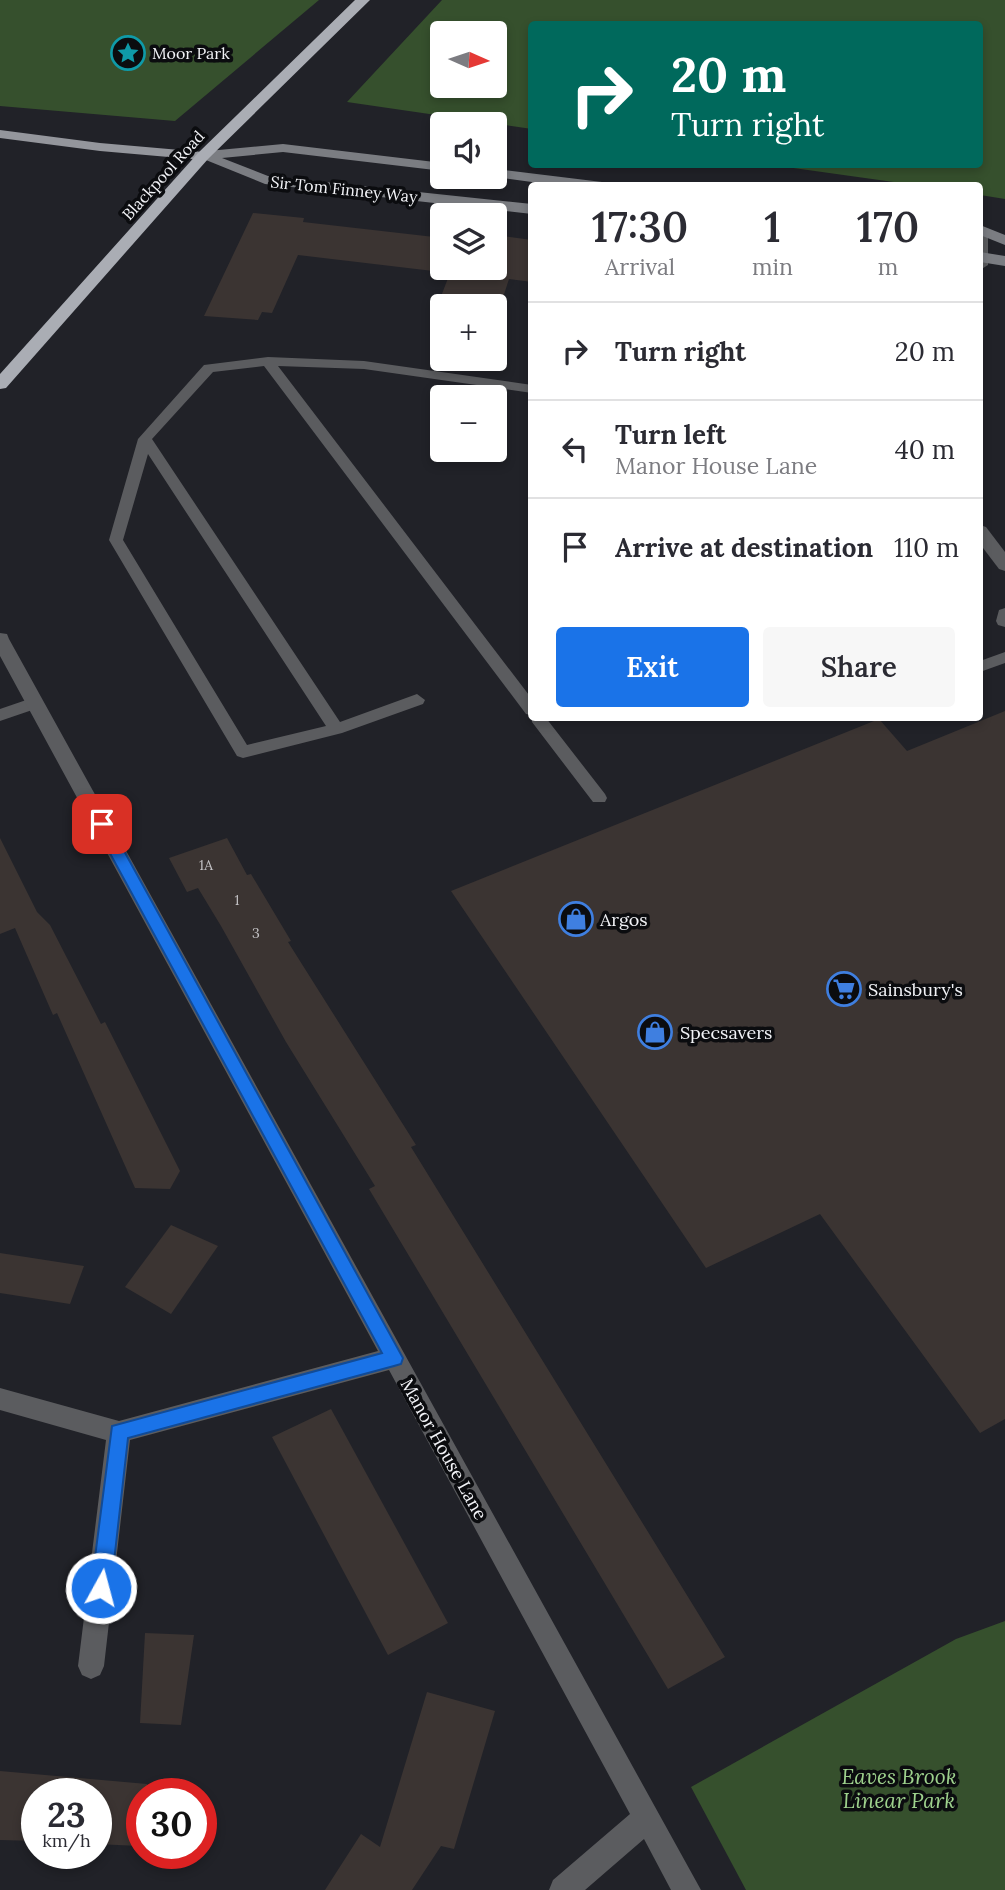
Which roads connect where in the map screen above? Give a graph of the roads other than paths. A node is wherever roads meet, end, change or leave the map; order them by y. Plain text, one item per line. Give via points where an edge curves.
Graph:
1 (363, 0) edge
2 (0, 134) edge
3 (203, 156) junction
4 (430, 165) edge
5 (507, 174) edge
6 (569, 182) edge
7 (528, 209) edge
8 (983, 232) edge
9 (1005, 240) edge
10 (983, 260) edge
11 (1005, 261) edge
12 (268, 360) junction
13 (1, 380) edge
14 (528, 387) edge
15 (145, 439) junction
16 (983, 535) edge
17 (1005, 565) edge
18 (1005, 614) edge
19 (1005, 621) edge
20 (0, 639) edge
21 (1005, 657) edge
22 (983, 666) edge
23 (418, 701) dead end
24 (35, 703) junction
25 (528, 705) edge
26 (0, 715) edge
27 (540, 721) edge
28 (336, 729) junction
29 (599, 798) dead end
30 (394, 1358) junction
31 (0, 1399) edge
32 (119, 1432) junction
33 (92, 1666) dead end
34 (647, 1818) junction
35 (563, 1890) edge
36 (687, 1890) edge

1 - 3 highway, Blackpool Road
2 - 3 main road, Sir Tom Finney Way
3 - 4 main road, Sir Tom Finney Way via 283,148
3 - 7 main road, Sir Tom Finney Way via 265,180
3 - 13 highway, Blackpool Road
5 - 6 main road
8 - 9 main road
10 - 11 main road
12 - 14 lane via 364,365
12 - 15 lane via 209,368
12 - 25 lane
15 - 28 lane
15 - 28 lane via 116,540 243,752
16 - 17 street
18 - 19 street
20 - 24 street, Manor House Lane
21 - 22 lane
23 - 28 lane
24 - 26 lane
24 - 30 street, Manor House Lane
27 - 29 lane
30 - 32 street
30 - 34 street, Manor House Lane
31 - 32 street
32 - 33 street
34 - 35 street
34 - 36 street, Manor House Lane

